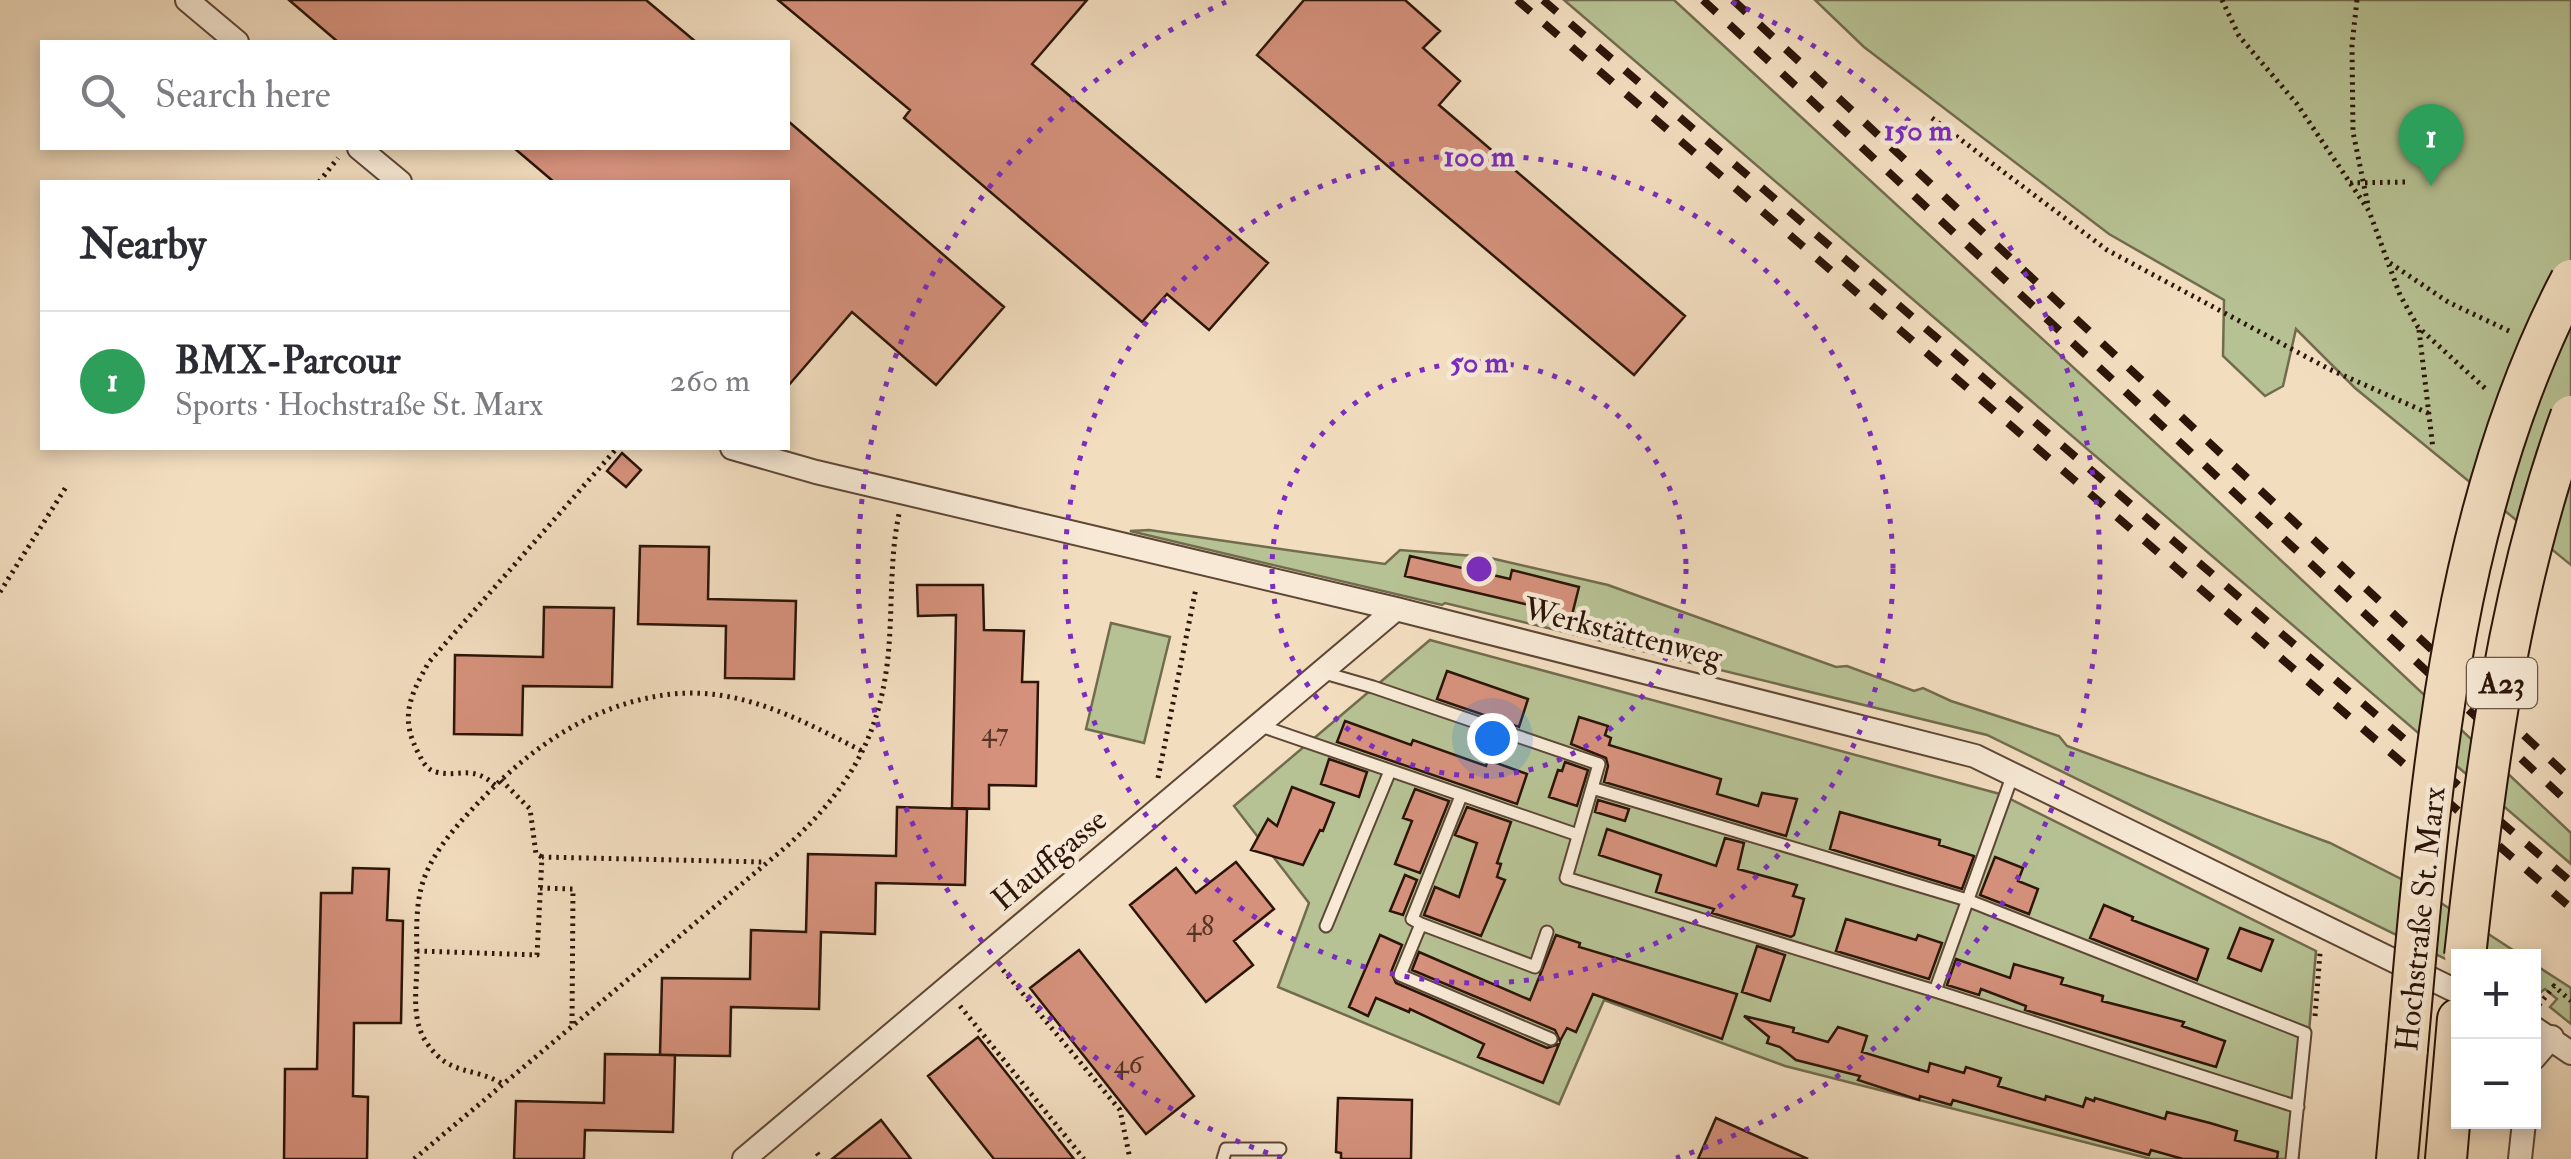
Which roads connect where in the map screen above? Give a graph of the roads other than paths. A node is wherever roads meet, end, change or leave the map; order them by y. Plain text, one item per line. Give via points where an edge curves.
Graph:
1 (187, 0) edge
2 (234, 40) edge
3 (350, 150) edge
4 (397, 180) edge
5 (2571, 280) edge
6 (2571, 416) edge
7 (739, 450) edge
8 (1396, 608) junction
9 (1321, 672) junction
10 (1258, 725) junction
11 (1390, 771) junction
12 (2013, 774) junction
13 (1592, 788) junction
14 (1461, 796) junction
15 (1578, 835) junction
16 (1967, 900) junction
17 (1421, 924) junction
18 (1326, 926) dead end
19 (1547, 932) dead end
20 (2466, 949) edge
21 (2451, 989) edge
22 (1935, 991) junction
23 (2543, 1033) edge
24 (1551, 1039) dead end
25 (2456, 1039) edge
26 (2571, 1053) edge
27 (2298, 1107) junction
28 (2523, 1129) edge
29 (1280, 1149) dead end
30 (744, 1159) edge
31 (1222, 1159) edge
32 (2292, 1159) edge
33 (2397, 1159) edge
34 (2446, 1159) edge
35 (2520, 1159) edge

1 - 2 street
3 - 4 street
5 - 33 highway, Hochstraße St. Marx / A23, bridge via 2512,423 2463,600 2432,790
6 - 20 highway, Hochstraße St. Marx / A23, bridge via 2534,532 2505,665
7 - 8 street, Werkstättenweg
8 - 9 street, Hauffgasse
8 - 12 street, Werkstättenweg via 1976,756
9 - 10 street, Hauffgasse
9 - 13 lane via 1599,764
10 - 11 lane
10 - 30 street, Hauffgasse
11 - 14 lane
11 - 18 lane
12 - 16 lane
12 - 21 street, Werkstättenweg
13 - 15 lane
13 - 16 lane
14 - 15 lane
14 - 17 lane via 1412,919
15 - 22 lane via 1566,878
16 - 22 lane
16 - 27 lane via 2305,1033
17 - 19 lane via 1534,967
17 - 24 lane via 1400,975
22 - 27 lane
23 - 26 street
25 - 34 highway, Hochstraße St. Marx
27 - 32 lane
28 - 35 street
29 - 31 lane via 1226,1150

